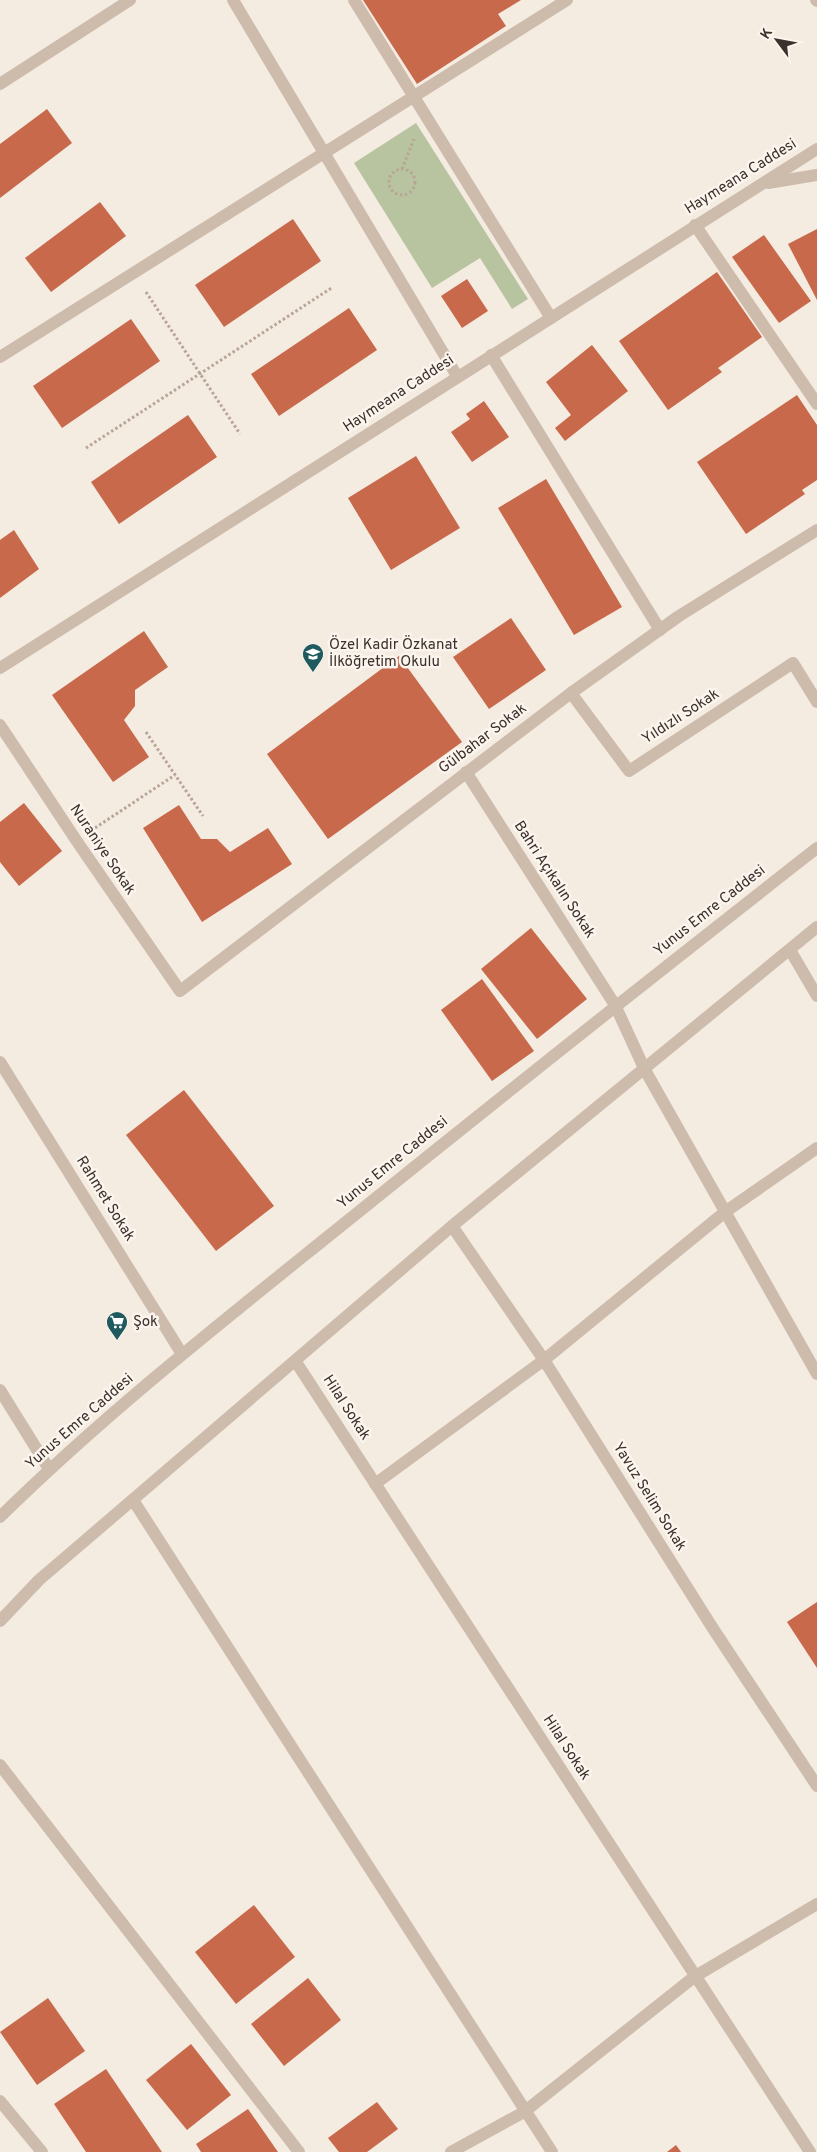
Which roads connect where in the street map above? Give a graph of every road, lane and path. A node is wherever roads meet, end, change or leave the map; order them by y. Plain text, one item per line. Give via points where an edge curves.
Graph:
1 (130, 0) edge
2 (233, 0) edge
3 (354, 0) edge
4 (567, 0) edge
5 (0, 84) edge
6 (414, 96) junction
7 (817, 149) edge
8 (324, 153) junction
9 (817, 175) edge
10 (763, 184) junction
11 (410, 191) joint
12 (695, 225) junction
13 (134, 273) junction
14 (333, 287) dead end
15 (551, 318) junction
16 (490, 355) junction
17 (0, 357) edge
18 (199, 372) junction
19 (457, 376) junction
20 (817, 404) edge
21 (240, 434) dead end
22 (86, 448) dead end
23 (817, 530) edge
24 (660, 630) junction
25 (0, 668) edge
26 (571, 693) junction
27 (817, 702) edge
28 (0, 725) edge
29 (146, 732) dead end
30 (466, 772) junction
31 (175, 775) junction
32 (203, 816) dead end
33 (76, 840) junction
34 (817, 848) edge
35 (817, 927) edge
36 (790, 950) junction
37 (180, 991) joint
38 (817, 996) edge
39 (615, 1005) junction
40 (0, 1062) edge
41 (645, 1070) junction
42 (817, 1148) edge
43 (725, 1212) junction
44 (452, 1226) junction
45 (182, 1354) junction
46 (544, 1360) junction
47 (296, 1362) junction
48 (817, 1374) edge
49 (0, 1390) edge
50 (49, 1470) junction
51 (376, 1484) junction
52 (133, 1500) junction
53 (0, 1517) edge
54 (0, 1621) edge
55 (0, 1765) edge
56 (817, 1786) edge
57 (817, 1904) edge
58 (694, 1977) junction
59 (0, 2101) edge
60 (524, 2112) junction
61 (42, 2152) edge
62 (299, 2152) edge
63 (451, 2152) edge
64 (552, 2152) edge
65 (810, 2152) edge

1 - 5 street
2 - 8 street
3 - 6 street
4 - 6 street
6 - 8 street
6 - 15 street
7 - 10 street, Haymeana Caddesi
8 - 13 street
8 - 19 street
9 - 10 street
10 - 12 street, Haymeana Caddesi
11 - 11 path via 415,183 410,172 402,169 392,174 390,186 394,192 403,194
12 - 15 street, Haymeana Caddesi
12 - 20 street
13 - 17 street
13 - 18 path
14 - 18 path
15 - 16 street, Haymeana Caddesi
16 - 19 street, Haymeana Caddesi
16 - 24 street
18 - 21 path
18 - 22 path
19 - 25 street, Haymeana Caddesi
23 - 24 street, Gülbahar Sokak
24 - 26 street, Gülbahar Sokak
26 - 27 street, Yıldızlı Sokak via 629,771 793,663
26 - 30 street, Gülbahar Sokak
28 - 33 street, Nuraniye Sokak
29 - 31 path
30 - 37 street, Gülbahar Sokak
30 - 39 street, Bahri Açıkalın Sokak
31 - 32 path
31 - 33 path
33 - 37 street, Nuraniye Sokak
34 - 39 street, Yunus Emre Caddesi
35 - 36 street
36 - 38 street
36 - 41 street
39 - 41 street, Bahri Açıkalın Sokak
39 - 45 street, Yunus Emre Caddesi
40 - 45 street, Rahmet Sokak
41 - 43 street, Bahri Açıkalın Sokak
41 - 44 street
42 - 43 street
43 - 46 street
43 - 48 street, Bahri Açıkalın Sokak
44 - 46 street, Yavuz Selim Sokak
44 - 47 street
45 - 50 street, Yunus Emre Caddesi
46 - 51 street
46 - 56 street, Yavuz Selim Sokak via 712,1628
47 - 51 street, Hilal Sokak
47 - 52 street
49 - 50 street
50 - 53 street, Yunus Emre Caddesi
51 - 58 street, Hilal Sokak
52 - 54 street via 39,1580
52 - 60 street
55 - 62 street
57 - 58 street
58 - 60 street
58 - 65 street, Hilal Sokak
59 - 61 street
60 - 63 street
60 - 64 street

